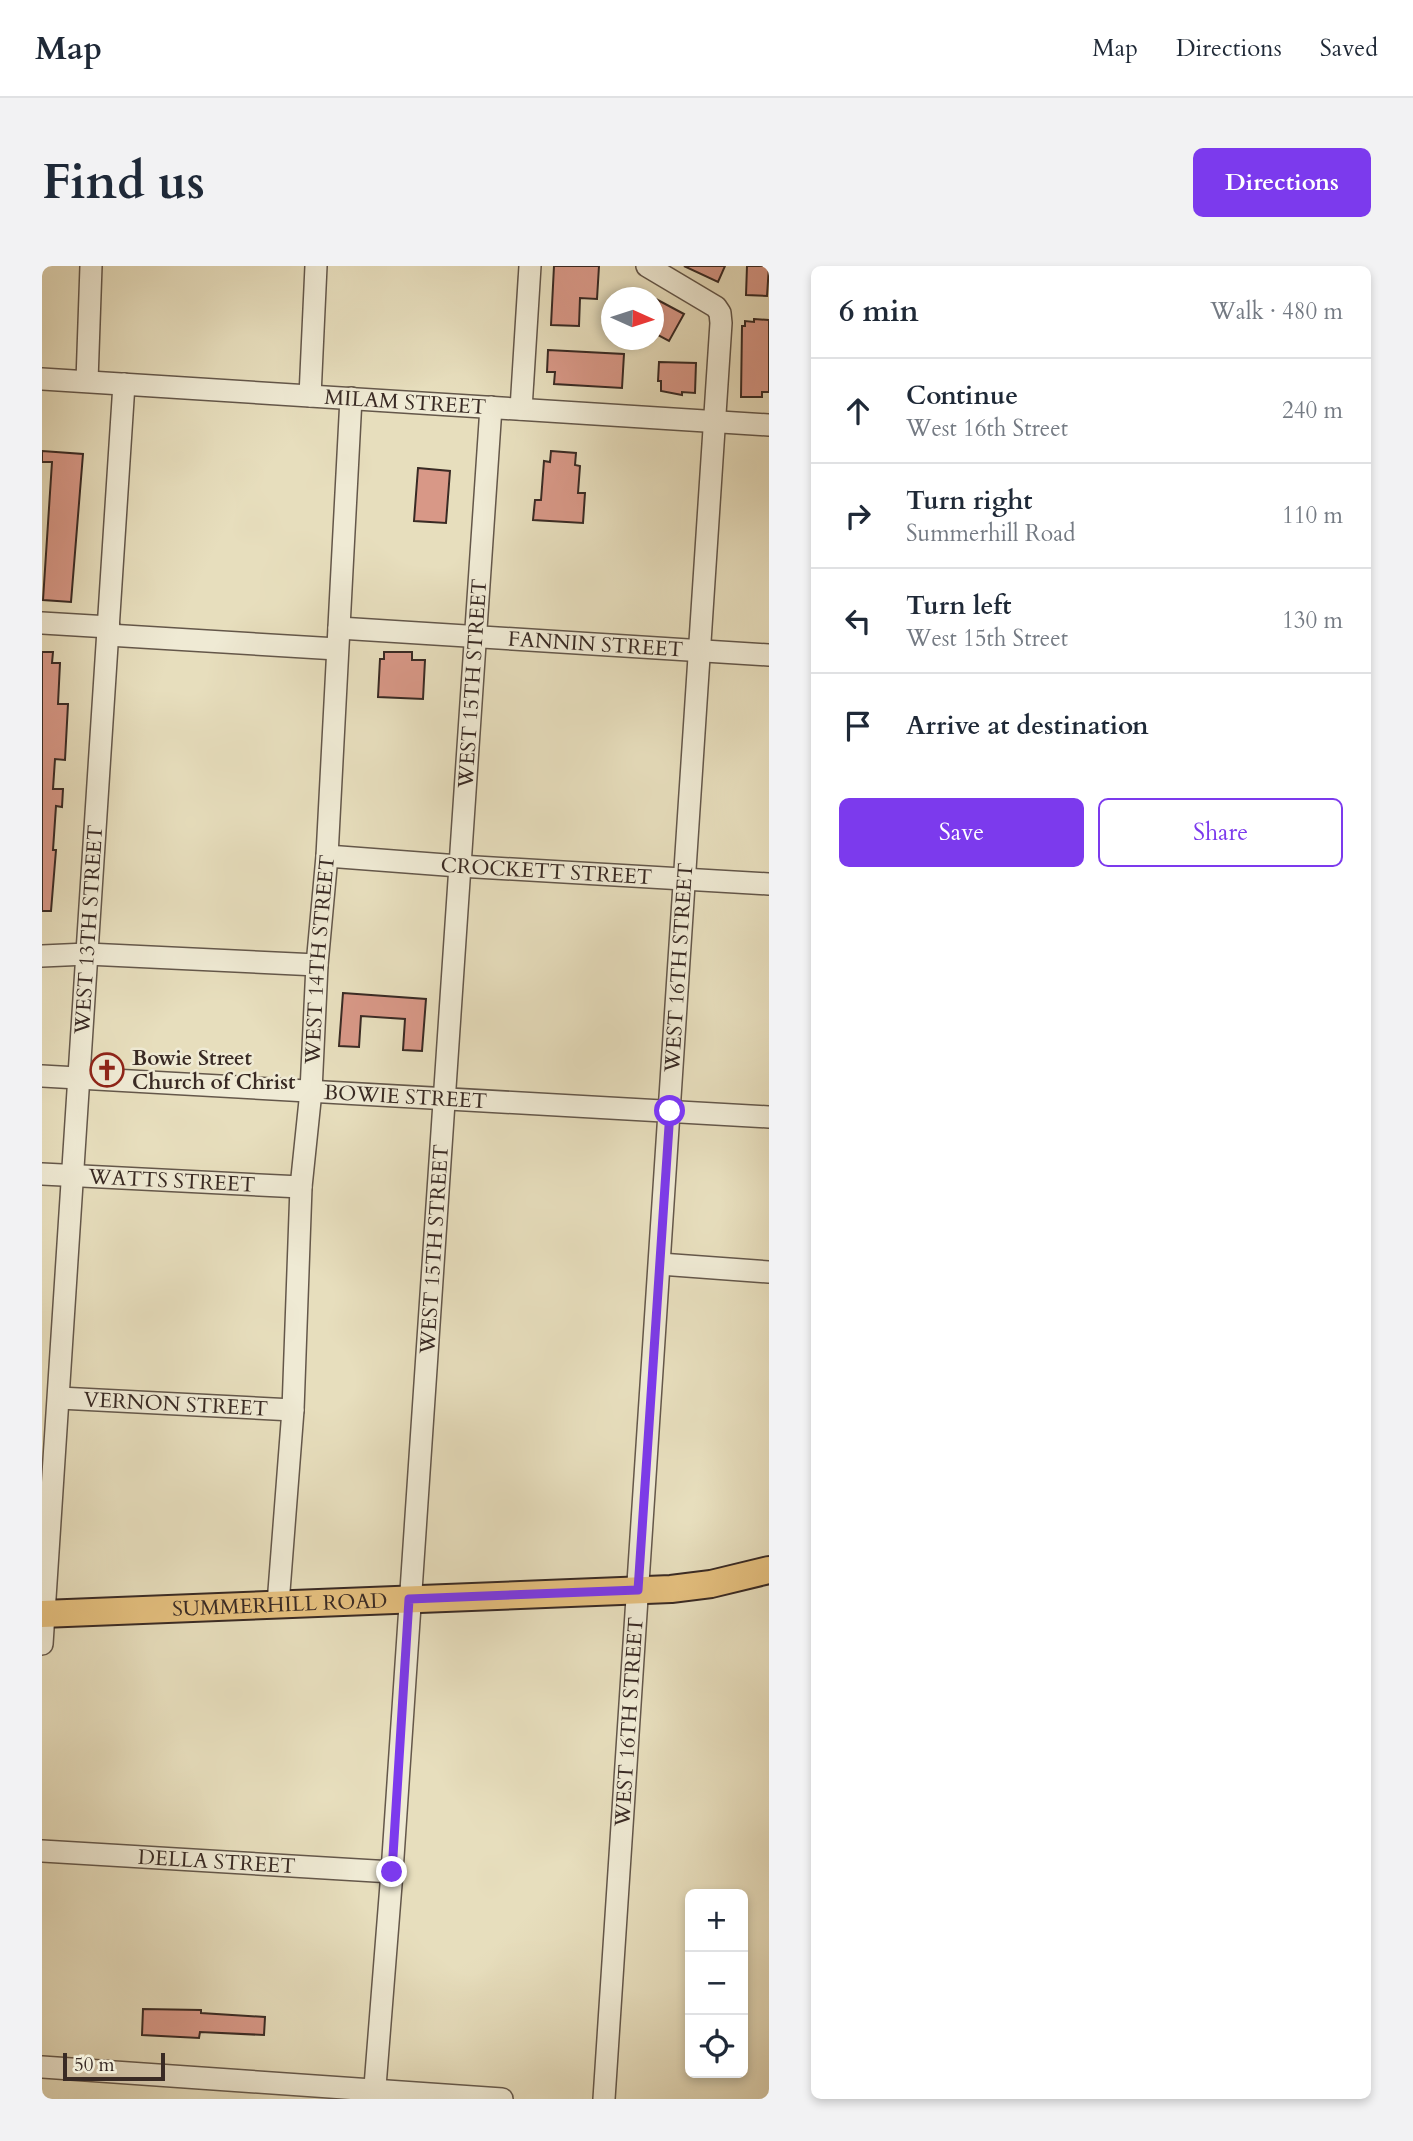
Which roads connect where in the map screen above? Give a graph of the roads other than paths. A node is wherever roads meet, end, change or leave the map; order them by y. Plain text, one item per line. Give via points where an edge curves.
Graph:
1 (91, 266) edge
2 (316, 266) edge
3 (530, 266) edge
4 (647, 266) edge
5 (42, 379) edge
6 (87, 382) junction
7 (124, 384) junction
8 (310, 396) junction
9 (351, 398) junction
10 (491, 407) junction
11 (521, 409) junction
12 (717, 422) junction
13 (769, 425) edge
14 (42, 623) edge
15 (108, 631) junction
16 (476, 637) junction
17 (338, 638) junction
18 (701, 651) junction
19 (769, 655) edge
20 (327, 856) junction
21 (459, 866) junction
22 (686, 880) junction
23 (769, 884) edge
24 (87, 954) junction
25 (42, 956) edge
26 (317, 965) junction
27 (42, 1076) edge
28 (79, 1079) junction
29 (311, 1091) junction
30 (442, 1099) junction
31 (670, 1111) junction
32 (769, 1117) edge
33 (42, 1174) edge
34 (73, 1175) junction
35 (301, 1187) junction
36 (660, 1264) junction
37 (769, 1272) edge
38 (52, 1344) edge
39 (58, 1398) junction
40 (293, 1410) junction
41 (769, 1570) edge
42 (638, 1590) junction
43 (409, 1599) junction
44 (278, 1604) junction
45 (43, 1614) edge
46 (42, 1644) edge
47 (42, 1851) edge
48 (392, 1872) junction
49 (42, 2067) edge
50 (373, 2095) edge
51 (493, 2099) edge
52 (604, 2099) edge

1 - 6 street
2 - 8 street
3 - 11 street
4 - 12 street, WEST 16TH STREET via 720,313
5 - 6 street, MILAM STREET
6 - 7 street, MILAM STREET
7 - 8 street, MILAM STREET
7 - 15 street, WEST 13TH STREET
8 - 9 street, MILAM STREET
9 - 10 street, MILAM STREET
9 - 17 street, WEST 14TH STREET
10 - 11 street, MILAM STREET
10 - 16 street, WEST 15TH STREET
11 - 12 street, MILAM STREET
12 - 13 street, MILAM STREET
12 - 18 street, WEST 16TH STREET
14 - 15 street, FANNIN STREET
15 - 17 street, FANNIN STREET
15 - 24 street, WEST 13TH STREET
16 - 17 street, FANNIN STREET
16 - 18 street, FANNIN STREET
16 - 21 street, WEST 15TH STREET
17 - 20 street, WEST 14TH STREET
18 - 19 street, FANNIN STREET
18 - 22 street, WEST 16TH STREET
20 - 21 street, CROCKETT STREET
20 - 26 street, WEST 14TH STREET
21 - 22 street, CROCKETT STREET
21 - 30 street, WEST 15TH STREET
22 - 23 street, CROCKETT STREET
22 - 31 street, WEST 16TH STREET
24 - 25 street
24 - 26 street
24 - 28 street, WEST 13TH STREET
26 - 29 street, WEST 14TH STREET
27 - 28 street, BOWIE STREET
28 - 29 street, BOWIE STREET
28 - 34 street, WEST 13TH STREET
29 - 30 street, BOWIE STREET
29 - 35 street, WEST 14TH STREET
30 - 31 street, BOWIE STREET
30 - 43 street, WEST 15TH STREET
31 - 32 street, BOWIE STREET
31 - 36 street, WEST 16TH STREET
33 - 34 street, WATTS STREET
34 - 35 street, WATTS STREET
34 - 38 street, WEST 13TH STREET
35 - 40 street, WEST 14TH STREET
36 - 37 street
36 - 42 street, WEST 16TH STREET
38 - 39 street, WEST 13TH STREET
39 - 40 street, VERNON STREET
39 - 45 street, WEST 13TH STREET
40 - 44 street, WEST 14TH STREET
41 - 42 main road, SUMMERHILL ROAD via 711,1584
42 - 43 main road, SUMMERHILL ROAD
42 - 52 street, WEST 16TH STREET
43 - 44 main road, SUMMERHILL ROAD
43 - 48 street, WEST 15TH STREET
44 - 45 main road, SUMMERHILL ROAD
45 - 46 street, WEST 13TH STREET
47 - 48 street, DELLA STREET
48 - 50 street, WEST 15TH STREET
49 - 50 street
50 - 51 street

